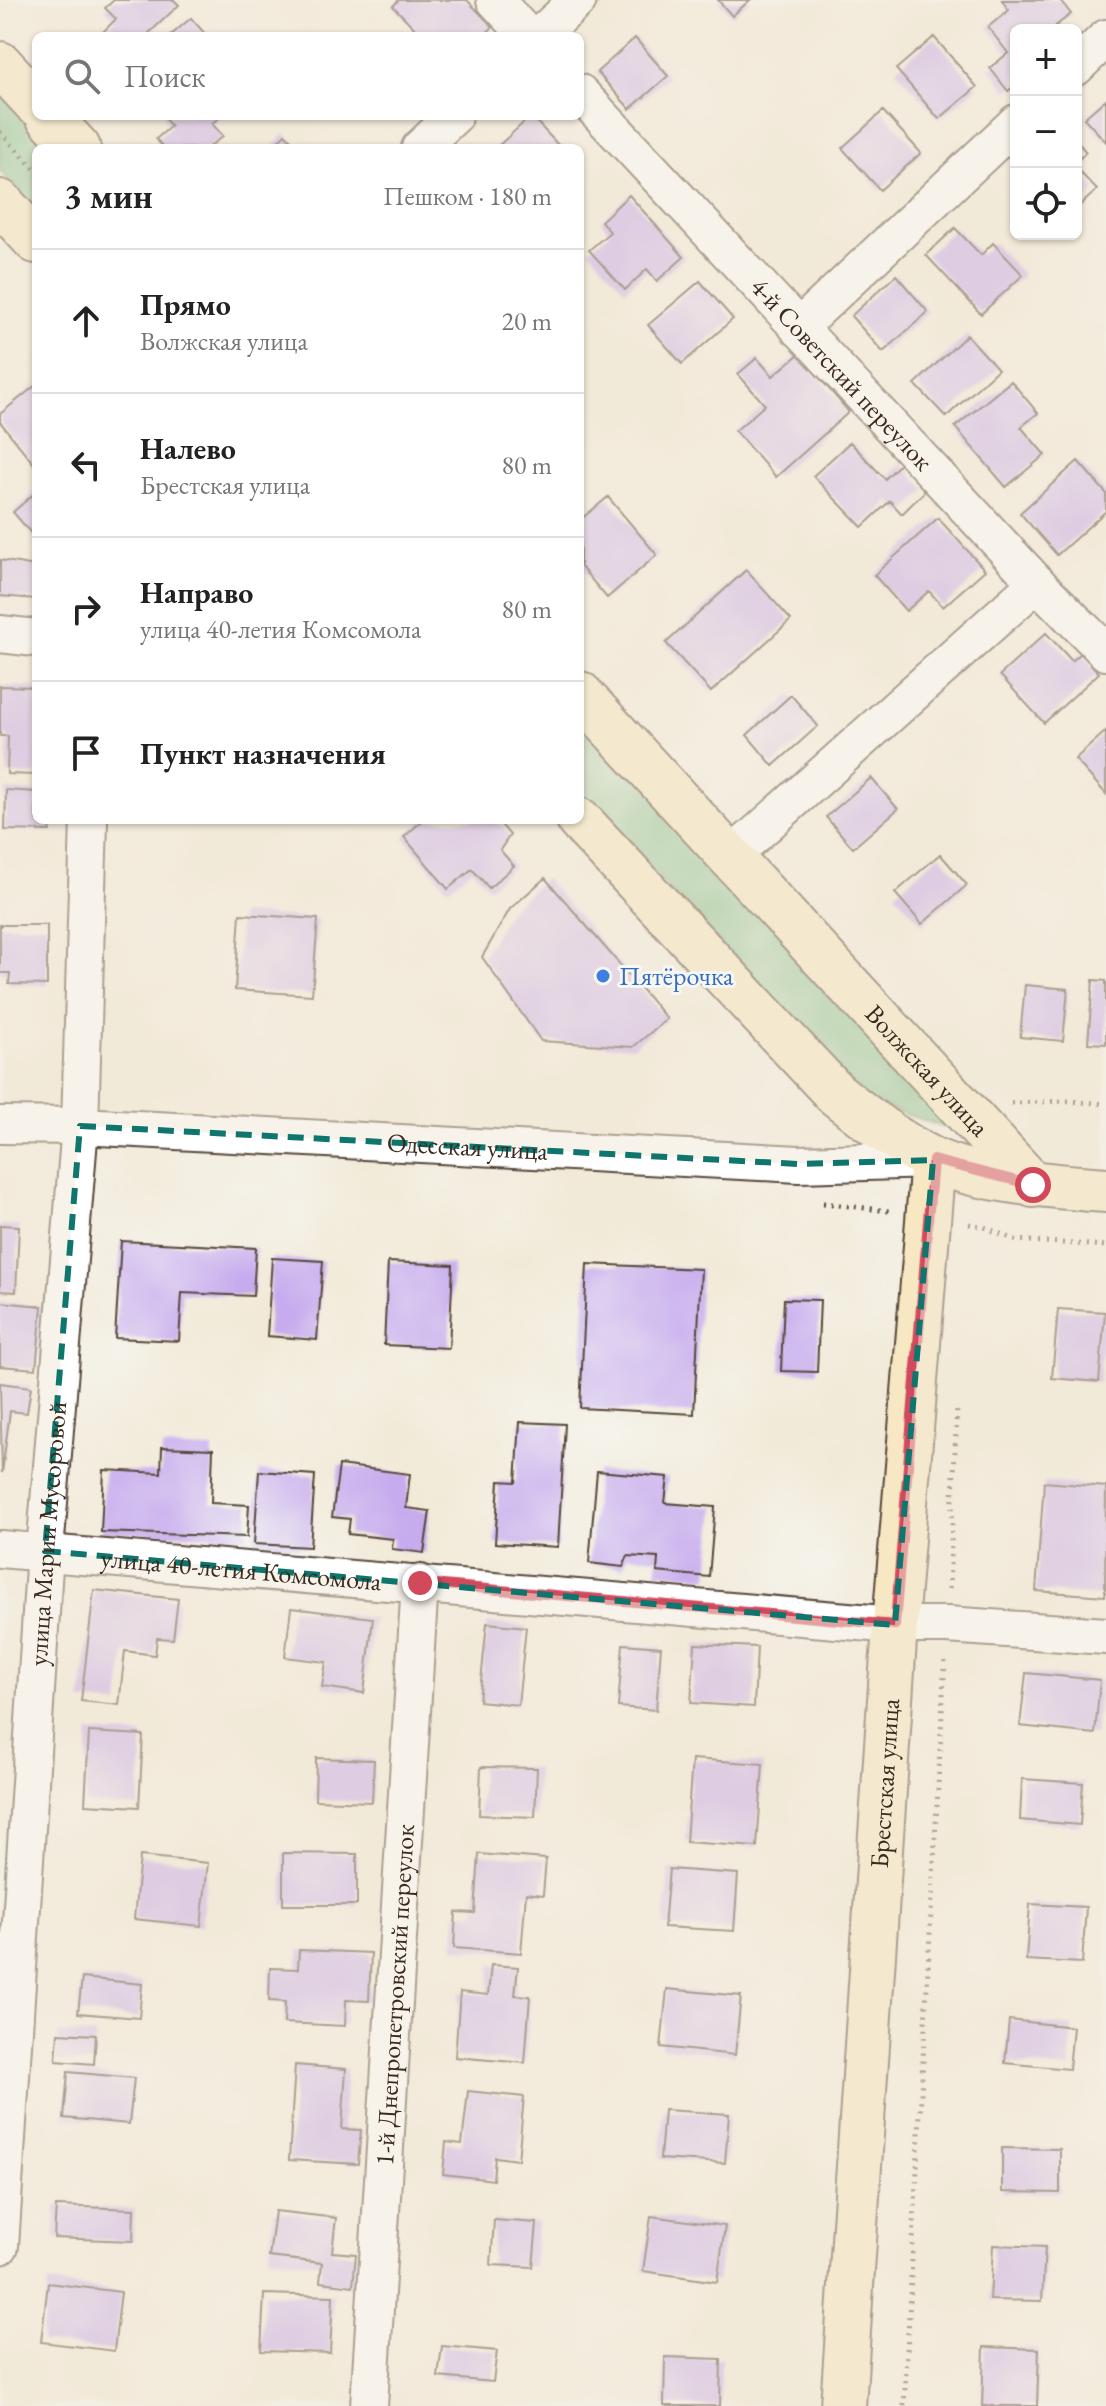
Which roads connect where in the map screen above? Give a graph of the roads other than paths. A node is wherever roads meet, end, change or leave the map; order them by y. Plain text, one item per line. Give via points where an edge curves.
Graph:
1 (495, 0) edge
2 (578, 0) edge
3 (524, 32) edge
4 (543, 32) edge
5 (1106, 38) edge
6 (1082, 61) edge
7 (0, 64) edge
8 (584, 97) edge
9 (32, 99) edge
10 (52, 120) edge
11 (450, 120) edge
12 (1010, 129) edge
13 (74, 144) edge
14 (424, 144) edge
15 (0, 202) edge
16 (32, 237) edge
17 (798, 328) junction
18 (1037, 583) junction
19 (0, 634) edge
20 (32, 638) edge
21 (1106, 652) edge
22 (584, 698) edge
23 (89, 824) edge
24 (583, 824) edge
25 (729, 858) junction
26 (0, 1125) edge
27 (80, 1126) junction
28 (933, 1160) junction
29 (1033, 1185) junction
30 (1106, 1190) edge
31 (0, 1549) edge
32 (45, 1551) junction
33 (420, 1583) junction
34 (895, 1625) junction
35 (1106, 1636) edge
36 (0, 2246) edge
37 (369, 2406) edge
38 (843, 2406) edge

1 - 3 street
2 - 4 street
5 - 6 street
7 - 9 main road
8 - 17 street, 4-й Советский переулок
10 - 13 main road
11 - 14 street
12 - 17 street
15 - 16 main road
17 - 18 street, 4-й Советский переулок
18 - 21 street, 4-й Советский переулок
18 - 25 street
19 - 20 street
22 - 25 main road, Волжская улица
23 - 27 street, улица Марии Мусоровой
24 - 28 main road, Волжская улица via 835,1093
25 - 29 main road, Волжская улица
26 - 27 street, Одесская улица
27 - 28 street, Одесская улица via 799,1164
27 - 32 street, улица Марии Мусоровой
28 - 29 main road, Волжская улица
28 - 34 main road, Брестская улица
29 - 30 main road
31 - 32 street, улица 40-летия Комсомола
32 - 33 street, улица 40-летия Комсомола
32 - 36 street, улица Марии Мусоровой
33 - 34 street, улица 40-летия Комсомола
33 - 37 street, 1-й Днепропетровский переулок
34 - 35 street, улица 40-летия Комсомола
34 - 38 main road, Брестская улица

